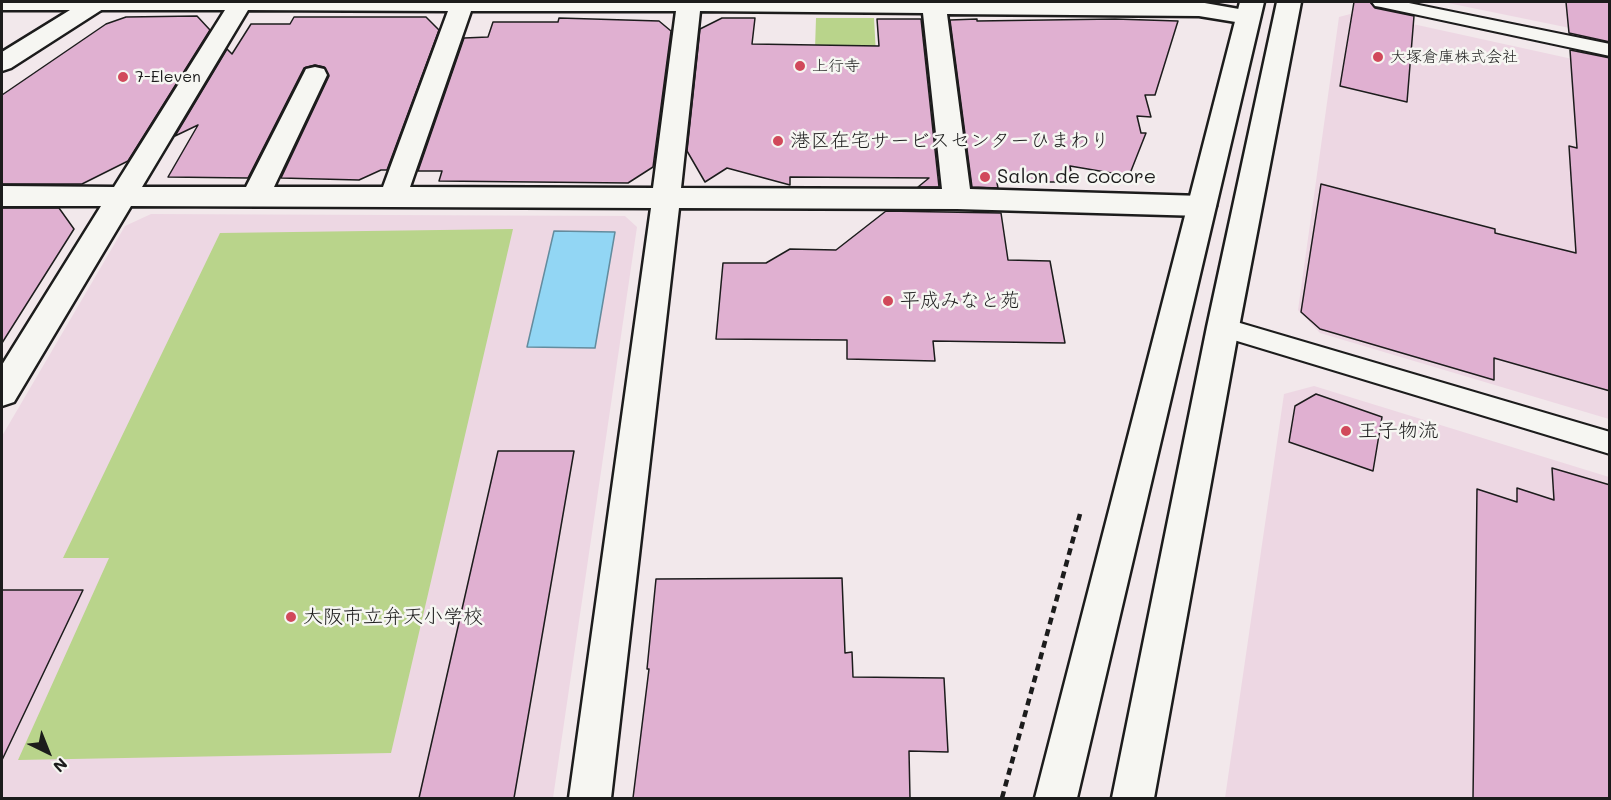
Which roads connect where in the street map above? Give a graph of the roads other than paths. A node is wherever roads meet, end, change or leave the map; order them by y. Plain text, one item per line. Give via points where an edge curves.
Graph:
1 (97, 2) edge
2 (1289, 2) edge
3 (1381, 2) edge
4 (2, 3) edge
5 (241, 3) junction
6 (415, 3) edge
7 (540, 3) edge
8 (688, 3) edge
9 (462, 4) junction
10 (851, 4) edge
11 (1000, 4) edge
12 (934, 6) junction
13 (1250, 9) edge
14 (1610, 50) edge
15 (2, 63) edge
16 (315, 75) dead end
17 (2, 196) edge
18 (122, 196) junction
19 (255, 197) junction
20 (393, 197) junction
21 (666, 198) junction
22 (957, 199) junction
23 (1202, 206) junction
24 (1223, 327) junction
25 (2, 392) edge
26 (1610, 443) edge
27 (590, 798) edge
28 (1056, 798) edge
29 (1133, 798) edge

1 - 4 street
1 - 5 street
1 - 15 street
2 - 24 street
3 - 14 lane
5 - 6 street
5 - 18 street
6 - 9 street
7 - 8 street
7 - 9 street
8 - 10 street
8 - 21 street
9 - 20 street
10 - 12 street
11 - 12 street
11 - 13 street
12 - 22 street
13 - 23 street
16 - 19 street
17 - 18 street
18 - 19 street
18 - 25 street
19 - 20 street
20 - 21 street
21 - 22 street
21 - 27 street
22 - 23 street
23 - 28 street
24 - 26 lane
24 - 29 street

